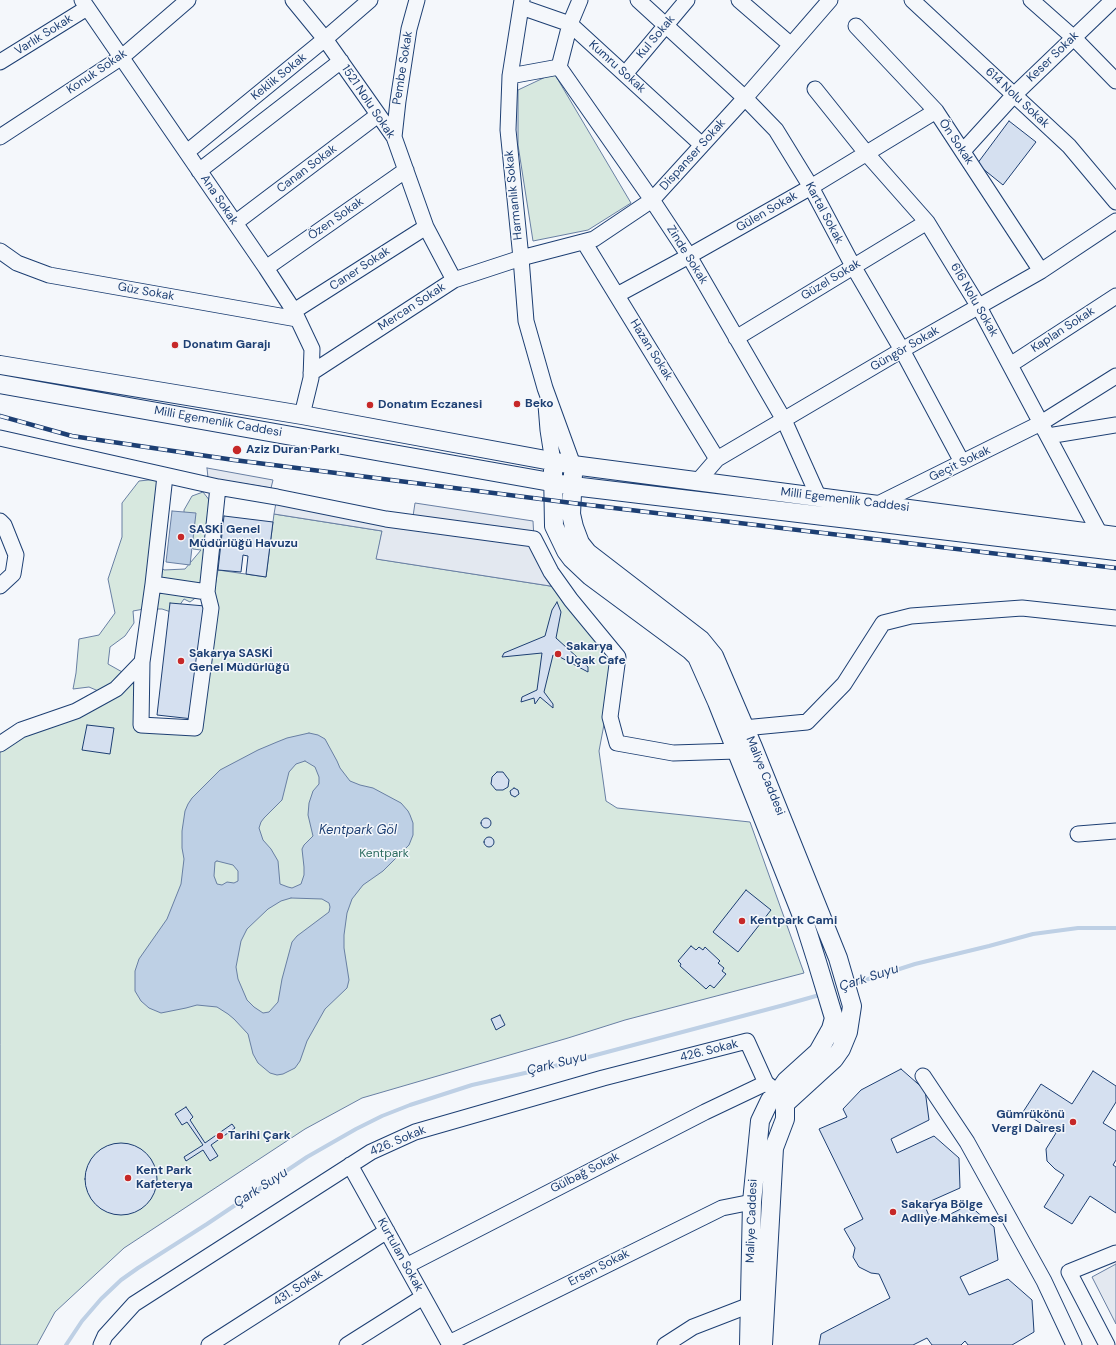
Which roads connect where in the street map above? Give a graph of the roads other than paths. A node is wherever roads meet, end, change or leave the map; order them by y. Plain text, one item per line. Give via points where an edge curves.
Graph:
1 (188, 0) edge
2 (293, 0) edge
3 (370, 0) edge
4 (417, 0) edge
5 (580, 0) edge
6 (638, 0) edge
7 (687, 0) edge
8 (739, 0) edge
9 (830, 0) edge
10 (912, 0) edge
11 (1031, 0) edge
12 (1112, 0) edge
13 (85, 4) edge
14 (521, 4) edge
15 (570, 24) junction
16 (665, 25) junction
17 (856, 26) dead end
18 (1074, 38) junction
19 (325, 39) junction
20 (791, 45) junction
21 (122, 57) junction
22 (340, 61) junction
23 (0, 62) edge
24 (559, 67) junction
25 (625, 74) junction
26 (510, 76) junction
27 (1116, 81) edge
28 (815, 89) dead end
29 (1013, 96) junction
30 (745, 98) junction
31 (936, 111) junction
32 (378, 115) junction
33 (0, 137) edge
34 (394, 137) junction
35 (702, 145) junction
36 (963, 151) junction
37 (187, 152) junction
38 (867, 154) junction
39 (406, 170) junction
40 (200, 171) junction
41 (810, 187) junction
42 (652, 200) junction
43 (1116, 202) edge
44 (1116, 221) edge
45 (927, 222) junction
46 (235, 223) junction
47 (426, 227) junction
48 (584, 242) junction
49 (0, 251) edge
50 (689, 256) junction
51 (521, 258) junction
52 (852, 266) junction
53 (266, 268) junction
54 (1041, 271) junction
55 (454, 280) junction
56 (617, 295) junction
57 (1116, 296) edge
58 (979, 307) junction
59 (296, 315) junction
60 (736, 338) junction
61 (902, 350) junction
62 (1010, 364) junction
63 (3, 365) edge
64 (311, 373) junction
65 (1116, 376) edge
66 (0, 384) edge
67 (545, 388) junction
68 (302, 415) junction
69 (784, 420) junction
70 (1116, 425) edge
71 (1045, 430) junction
72 (0, 438) edge
73 (717, 459) junction
74 (553, 462) junction
75 (962, 462) junction
76 (573, 465) junction
77 (165, 476) junction
78 (698, 481) junction
79 (553, 482) junction
80 (573, 486) junction
81 (218, 487) junction
82 (819, 498) junction
83 (878, 504) junction
84 (0, 521) edge
85 (554, 526) junction
86 (1108, 535) edge
87 (534, 539) junction
88 (1116, 551) edge
89 (153, 584) junction
90 (0, 586) edge
91 (207, 592) junction
92 (1116, 618) edge
93 (142, 662) junction
94 (737, 728) junction
95 (0, 744) edge
96 (737, 751) junction
97 (1116, 831) edge
98 (1078, 834) dead end
99 (923, 1076) dead end
100 (777, 1095) junction
101 (350, 1165) junction
102 (752, 1202) junction
103 (387, 1231) junction
104 (1116, 1253) edge
105 (406, 1266) junction
106 (423, 1297) junction
107 (750, 1305) junction
108 (449, 1344) edge
109 (670, 1344) edge
110 (100, 1345) edge
111 (210, 1345) edge
112 (347, 1345) edge
113 (749, 1345) edge
114 (763, 1345) edge
115 (1074, 1345) edge
116 (1107, 1345) edge

1 - 21 street, Konuk Sokak
2 - 19 street, 1521 Nolu Sokak
3 - 19 street, Keklik Sokak
4 - 34 street, Pembe Sokak via 410,29
5 - 15 street
6 - 16 street, Kartal Sokak
7 - 16 street, Kul Sokak
8 - 20 street
9 - 20 street, Dispanser Sokak
10 - 29 street, 614 Nolu Sokak
11 - 18 street
12 - 18 street, Keser Sokak
13 - 21 street, Ana Sokak
13 - 23 street, Varlık Sokak
14 - 15 street, Kumru Sokak
14 - 26 street, Harmanlık Sokak
15 - 24 street
15 - 25 street, Kumru Sokak
16 - 25 street, Kul Sokak
16 - 30 street, Kartal Sokak
17 - 31 street, Ön Sokak
18 - 27 street
18 - 29 street, Keser Sokak
19 - 22 street, 1521 Nolu Sokak
19 - 37 street, Keklik Sokak
20 - 30 street, Dispanser Sokak
21 - 33 street, Konuk Sokak
21 - 37 street, Ana Sokak
22 - 32 street, 1521 Nolu Sokak
22 - 40 street
24 - 26 street
24 - 42 street, Zinde Sokak
25 - 35 street, Kumru Sokak
26 - 51 street, Harmanlık Sokak via 508,130
28 - 38 street, 616 Nolu Sokak
29 - 36 street, Keser Sokak
29 - 43 street, 614 Nolu Sokak via 1068,146
30 - 35 street, Dispanser Sokak
30 - 41 street, Kartal Sokak via 776,130
31 - 36 street, Ön Sokak
31 - 38 street, Gülen Sokak
32 - 34 street, 1521 Nolu Sokak
32 - 46 street, Canan Sokak
34 - 39 street, 1521 Nolu Sokak
35 - 42 street, Dispanser Sokak
36 - 54 street, Ön Sokak
37 - 40 street, Ana Sokak
38 - 41 street, Gülen Sokak
38 - 45 street, 616 Nolu Sokak
39 - 47 street, 1521 Nolu Sokak
39 - 53 street, Özen Sokak
40 - 46 street, Ana Sokak
41 - 50 street, Gülen Sokak
41 - 52 street, Kartal Sokak
42 - 48 street, Dispanser Sokak via 594,239
42 - 50 street, Zinde Sokak
44 - 54 street, Güngör Sokak
45 - 52 street, Güzel Sokak
45 - 58 street, 616 Nolu Sokak
46 - 53 street, Ana Sokak
47 - 55 street, 1521 Nolu Sokak
47 - 59 street, Caner Sokak
48 - 51 street, Dispanser Sokak
48 - 56 street, Hazan Sokak
49 - 59 street, Güz Sokak via 17,263 49,275
50 - 56 street, Gülen Sokak
50 - 60 street, Zinde Sokak
51 - 55 street, Mercan Sokak
51 - 67 street, Harmanlık Sokak via 526,320
52 - 60 street, Güzel Sokak
52 - 61 street, Kartal Sokak
53 - 59 street, Ana Sokak
54 - 58 street, Güngör Sokak
55 - 64 street, Mercan Sokak
56 - 73 street, Hazan Sokak
57 - 62 street, Kaplan Sokak
58 - 61 street, Güngör Sokak
58 - 62 street, 616 Nolu Sokak
59 - 64 street, Ana Sokak via 312,349
60 - 69 street, Zinde Sokak
61 - 69 street, Güngör Sokak
61 - 75 street, Kartal Sokak
62 - 71 street, 616 Nolu Sokak
63 - 68 main road, Milli Egemenlik Caddesi
64 - 68 street, Ana Sokak
65 - 71 street
66 - 79 main road, Milli Egemenlik Caddesi
67 - 74 street, Harmanlık Sokak
67 - 76 street, Harmanlık Sokak
68 - 74 main road, Milli Egemenlik Caddesi
69 - 73 street, Güngör Sokak
69 - 82 street, Zinde Sokak
70 - 71 street, Geçit Sokak
71 - 75 street, Geçit Sokak
71 - 86 street, 616 Nolu Sokak
72 - 77 street
73 - 78 street, Güngör Sokak
74 - 76 main road, Milli Egemenlik Caddesi
74 - 79 main road, Maliye Caddesi
75 - 83 street, Geçit Sokak
76 - 78 main road, Milli Egemenlik Caddesi
76 - 80 main road, Maliye Caddesi
77 - 81 street
77 - 89 street
78 - 82 main road, Milli Egemenlik Caddesi
79 - 80 main road, Milli Egemenlik Caddesi
79 - 85 main road, Maliye Caddesi
80 - 88 main road, Milli Egemenlik Caddesi
80 - 94 main road, Maliye Caddesi via 571,514 580,543 596,560 708,647 714,656
81 - 87 street via 386,520
81 - 91 street
82 - 83 main road, Milli Egemenlik Caddesi
83 - 86 main road, Milli Egemenlik Caddesi
84 - 90 street via 16,555 13,574
85 - 87 street
85 - 94 main road, Maliye Caddesi via 566,551 581,568 690,650 697,658 717,702
87 - 96 street via 551,572 618,657 610,717 617,744 673,753
89 - 91 street
89 - 93 street
91 - 93 street via 211,608 195,728 141,725
92 - 94 street via 1022,608 911,616 883,623 844,684 807,722
93 - 95 street via 116,689 76,711 21,730
94 - 96 main road, Maliye Caddesi
94 - 100 main road, Maliye Caddesi via 838,958 852,1006 848,1032 834,1060 824,1070
96 - 100 main road, Maliye Caddesi via 801,914 834,1018 818,1052 786,1081
97 - 98 street
99 - 115 street via 971,1149 1044,1281
100 - 101 street, 426. Sokak via 747,1041 603,1078 415,1132 371,1152
100 - 102 main road, Maliye Caddesi via 760,1121
100 - 105 street, Gülbağ Sokak via 698,1115
100 - 114 main road, Maliye Caddesi via 785,1120 774,1148
101 - 103 street, Kurtulan Sokak
101 - 110 street, 426. Sokak via 134,1304
102 - 107 main road, Maliye Caddesi
102 - 108 street, Ersen Sokak via 722,1208
103 - 105 street, Kurtulan Sokak
103 - 111 street, 431. Sokak
104 - 116 street via 1069,1272
105 - 106 street, Kurtulan Sokak
106 - 108 street, Kurtulan Sokak
106 - 112 street
107 - 109 street via 692,1327
107 - 113 main road, Maliye Caddesi

